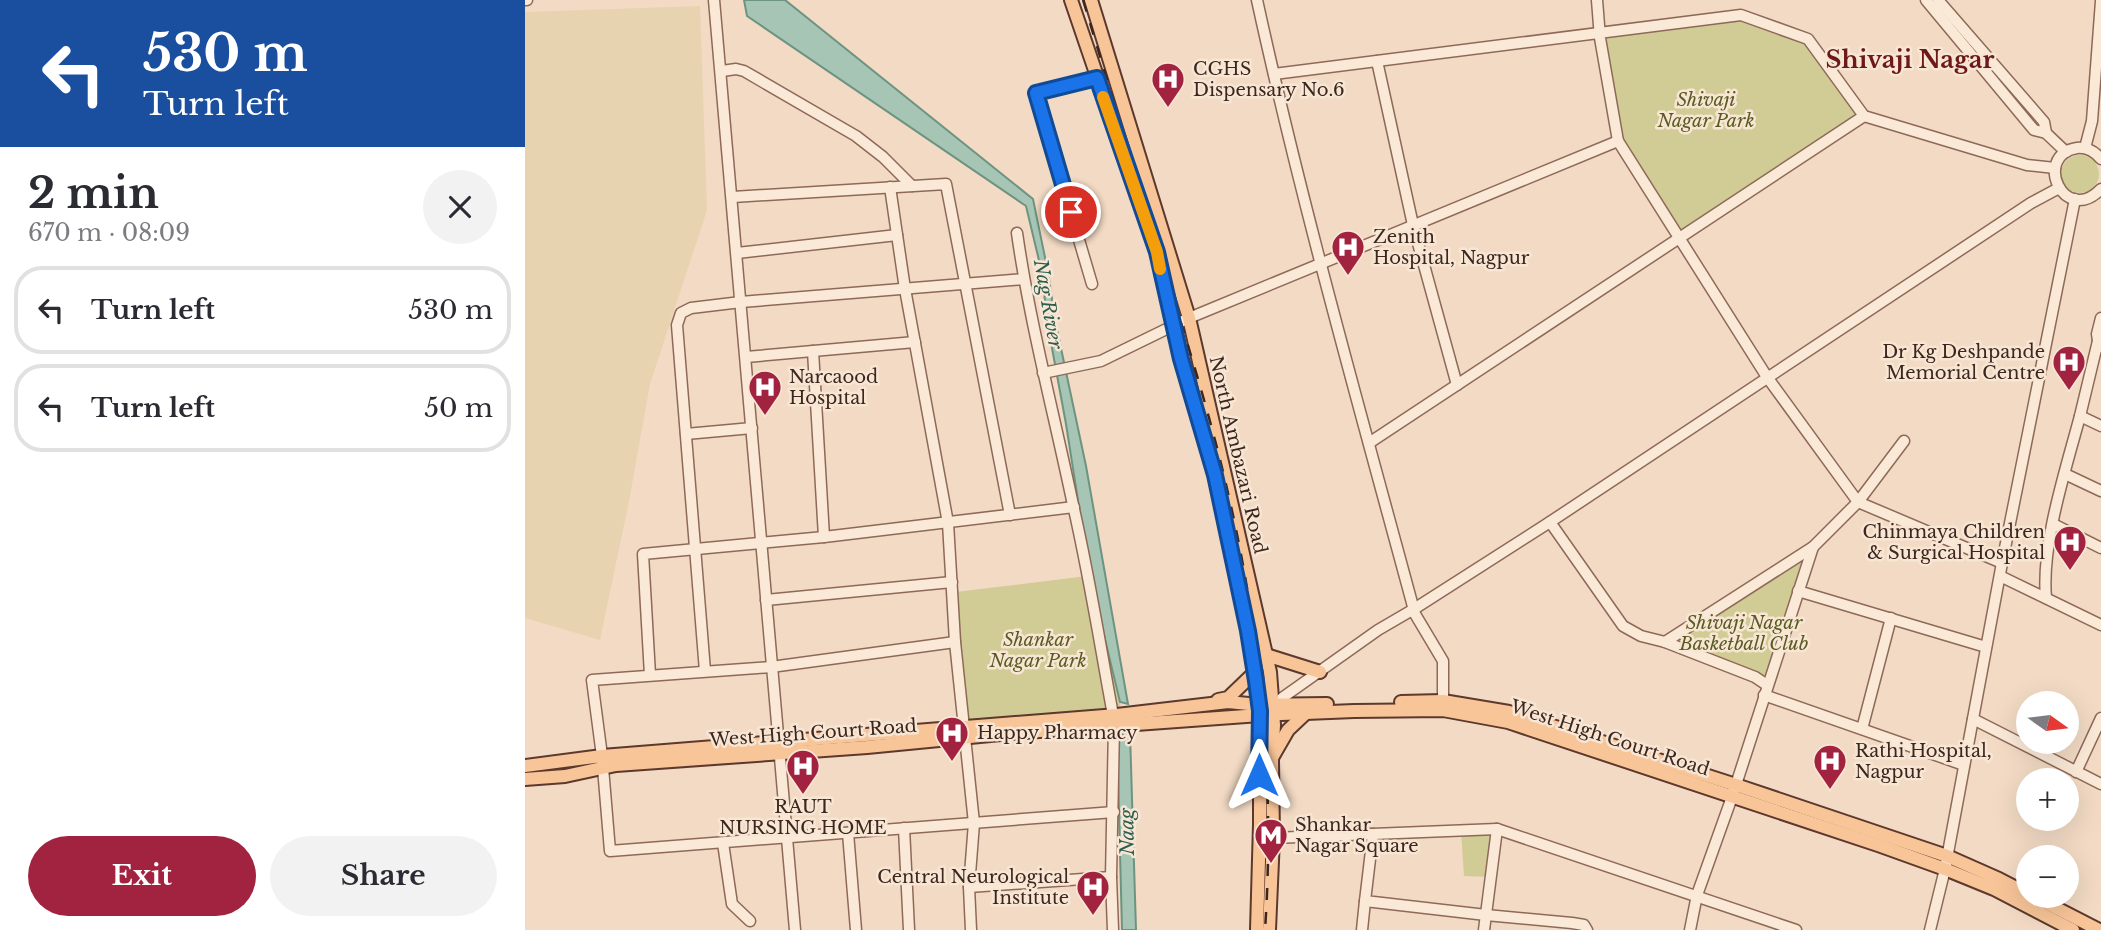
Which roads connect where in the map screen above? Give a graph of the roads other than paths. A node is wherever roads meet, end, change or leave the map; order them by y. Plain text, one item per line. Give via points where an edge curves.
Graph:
1 (714, 0) edge
2 (1071, 0) edge
3 (1091, 0) edge
4 (1257, 0) edge
5 (1597, 0) edge
6 (1926, 0) edge
7 (1938, 0) edge
8 (2101, 1) edge
9 (1600, 33) junction
10 (1377, 61) junction
11 (722, 71) junction
12 (1274, 74) junction
13 (1098, 78) junction
14 (2101, 108) edge
15 (1864, 116) junction
16 (2092, 121) junction
17 (2046, 133) junction
18 (1618, 141) junction
19 (2085, 148) junction
20 (2066, 152) junction
21 (2101, 159) edge
22 (2055, 168) junction
23 (912, 186) junction
24 (890, 187) junction
25 (2059, 188) junction
26 (2101, 189) edge
27 (733, 197) junction
28 (2075, 199) junction
29 (1413, 225) junction
30 (1017, 233) dead end
31 (897, 235) junction
32 (1680, 238) junction
33 (737, 253) junction
34 (1321, 264) junction
35 (1024, 279) junction
36 (967, 284) junction
37 (1092, 284) dead end
38 (905, 289) junction
39 (741, 302) junction
40 (2101, 317) edge
41 (1189, 318) junction
42 (1173, 327) junction
43 (915, 342) junction
44 (2099, 346) edge
45 (813, 351) junction
46 (746, 357) junction
47 (1044, 372) junction
48 (1767, 377) junction
49 (1457, 385) junction
50 (2080, 416) junction
51 (2101, 426) edge
52 (752, 428) junction
53 (686, 433) junction
54 (1904, 442) dead end
55 (1369, 443) junction
56 (2065, 474) junction
57 (2101, 491) edge
58 (1858, 502) junction
59 (1074, 507) junction
60 (1010, 515) junction
61 (1550, 522) junction
62 (948, 523) junction
63 (2053, 524) junction
64 (824, 537) junction
65 (761, 542) junction
66 (1813, 547) junction
67 (695, 548) junction
68 (2101, 548) edge
69 (2003, 563) junction
70 (2000, 576) junction
71 (952, 582) junction
72 (1798, 591) junction
73 (2046, 598) junction
74 (766, 600) junction
75 (1413, 610) junction
76 (1891, 618) junction
77 (2101, 625) edge
78 (955, 642) junction
79 (1665, 642) junction
80 (1986, 647) junction
81 (1266, 654) junction
82 (771, 667) junction
83 (705, 671) junction
84 (1255, 672) junction
85 (1320, 672) junction
86 (650, 676) junction
87 (1766, 690) junction
88 (1443, 701) junction
89 (1205, 704) junction
90 (1271, 710) junction
91 (1305, 714) junction
92 (2101, 718) edge
93 (1973, 719) junction
94 (1113, 720) junction
95 (1862, 729) junction
96 (965, 732) junction
97 (780, 748) junction
98 (1272, 760) junction
99 (603, 763) junction
100 (1964, 765) junction
101 (525, 766) edge
102 (2068, 768) edge
103 (2078, 768) edge
104 (2079, 773) edge
105 (525, 779) edge
106 (2101, 784) edge
107 (1734, 791) junction
108 (1114, 812) junction
109 (974, 823) junction
110 (904, 828) junction
111 (1497, 829) junction
112 (848, 833) junction
113 (1373, 834) junction
114 (787, 838) junction
115 (1273, 838) junction
116 (723, 842) junction
117 (1946, 862) junction
118 (1111, 877) junction
119 (969, 887) junction
120 (2016, 887) edge
121 (1697, 895) junction
122 (1365, 901) junction
123 (2056, 908) edge
124 (1486, 915) junction
125 (750, 921) dead end
126 (796, 930) edge
127 (856, 930) edge
128 (909, 930) edge
129 (971, 930) edge
130 (1113, 930) edge
131 (1257, 930) edge
132 (1269, 930) edge
133 (1362, 930) edge
134 (1484, 930) edge
135 (1587, 930) edge
136 (1690, 930) edge
137 (1796, 930) edge
138 (1930, 930) edge
139 (2073, 930) edge
140 (2099, 930) edge

1 - 11 street
2 - 13 main road, North Ambazari Road
3 - 41 main road, North Ambazari Road
4 - 12 street
5 - 9 street
6 - 17 street via 2034,130
7 - 17 street via 2044,122
8 - 16 street
9 - 10 street
9 - 15 street via 1741,15 1808,39
9 - 18 street
10 - 12 street
10 - 29 street
11 - 23 street via 744,71 856,136
11 - 27 street
12 - 34 street
13 - 37 street via 1036,93
13 - 42 main road, North Ambazari Road via 1157,252
14 - 16 street
15 - 22 street via 2027,165
15 - 32 street
16 - 19 street
17 - 20 street
18 - 29 street
18 - 32 street
19 - 20 street
19 - 21 street
20 - 22 street
22 - 25 street
23 - 24 street
23 - 36 street via 946,184
24 - 27 street
24 - 31 street
25 - 28 street
25 - 48 street
26 - 28 street via 2089,198
27 - 33 street
28 - 69 street
29 - 34 street
29 - 49 street
30 - 35 street
31 - 33 street
31 - 38 street
32 - 48 street
32 - 49 street
33 - 39 street
34 - 41 street
34 - 55 street
35 - 36 street
35 - 47 street
36 - 38 street
36 - 60 street
38 - 39 street
38 - 43 street
39 - 46 street
39 - 53 street via 681,313 677,325
40 - 44 street
41 - 42 street
41 - 81 main road, North Ambazari Road
42 - 47 street via 1101,361
42 - 84 main road, North Ambazari Road via 1215,475
43 - 45 street
43 - 62 street
44 - 50 street
45 - 46 street
45 - 64 street
46 - 52 street
47 - 59 street
48 - 58 street
48 - 61 street
49 - 55 street
50 - 51 street
50 - 56 street
52 - 53 street
52 - 65 street
53 - 67 street
54 - 58 street
55 - 75 street
56 - 57 street
56 - 63 street
58 - 66 street
58 - 69 street
59 - 60 street
59 - 94 street
60 - 62 street
61 - 75 street
61 - 79 street via 1623,626
62 - 64 street
62 - 71 street
63 - 68 street
63 - 73 street via 2044,579
64 - 65 street
65 - 67 street
65 - 74 street
66 - 72 street
66 - 79 street
67 - 83 street
67 - 86 street via 643,554
69 - 70 street
70 - 73 street
70 - 80 street
71 - 74 street
71 - 78 street
72 - 76 street
72 - 87 street
73 - 77 street
74 - 82 street
75 - 85 street
75 - 88 street via 1443,661
76 - 80 street
76 - 95 street
78 - 82 street
78 - 96 street
79 - 87 street via 1755,677
80 - 93 street
81 - 85 main road
81 - 90 main road, North Ambazari Road
82 - 83 street
82 - 97 street
83 - 86 street
84 - 89 main road via 1228,698
84 - 90 main road, North Ambazari Road
85 - 90 street
86 - 99 street via 592,680
87 - 95 street
87 - 107 street
88 - 90 main road, West High Court Road
88 - 107 main road, West High Court Road via 1509,712
89 - 90 main road, West High Court Road via 1228,702
89 - 94 main road, West High Court Road
90 - 91 main road, West High Court Road
90 - 94 main road, West High Court Road
90 - 98 main road, North Ambazari Road
90 - 131 main road, North Ambazari Road via 1260,824
91 - 98 main road via 1287,730
91 - 107 main road, West High Court Road via 1443,710 1508,722
92 - 103 street
93 - 100 street
93 - 102 street
94 - 96 main road, West High Court Road
94 - 108 street
95 - 100 street
96 - 97 main road, West High Court Road
96 - 109 street
97 - 99 main road, West High Court Road
97 - 114 street
98 - 115 main road, North Ambazari Road
99 - 101 main road, West High Court Road
99 - 105 main road, West High Court Road via 565,776
99 - 116 street via 610,851
100 - 117 street
104 - 106 street
107 - 117 main road, West High Court Road
107 - 121 street
108 - 109 street
108 - 118 street
109 - 110 street
109 - 119 street
110 - 112 street
110 - 128 street
111 - 113 street
111 - 121 street
111 - 124 street
112 - 114 street
112 - 127 street
113 - 115 street
113 - 122 street
114 - 116 street
114 - 126 street
115 - 132 main road, North Ambazari Road
116 - 125 street via 732,904
117 - 120 main road, West High Court Road
117 - 138 street
117 - 139 main road, West High Court Road
118 - 119 street
118 - 130 street
119 - 129 street
121 - 136 street
121 - 137 street
122 - 124 street
122 - 133 street
123 - 140 main road
124 - 134 street
124 - 135 street via 1573,923

